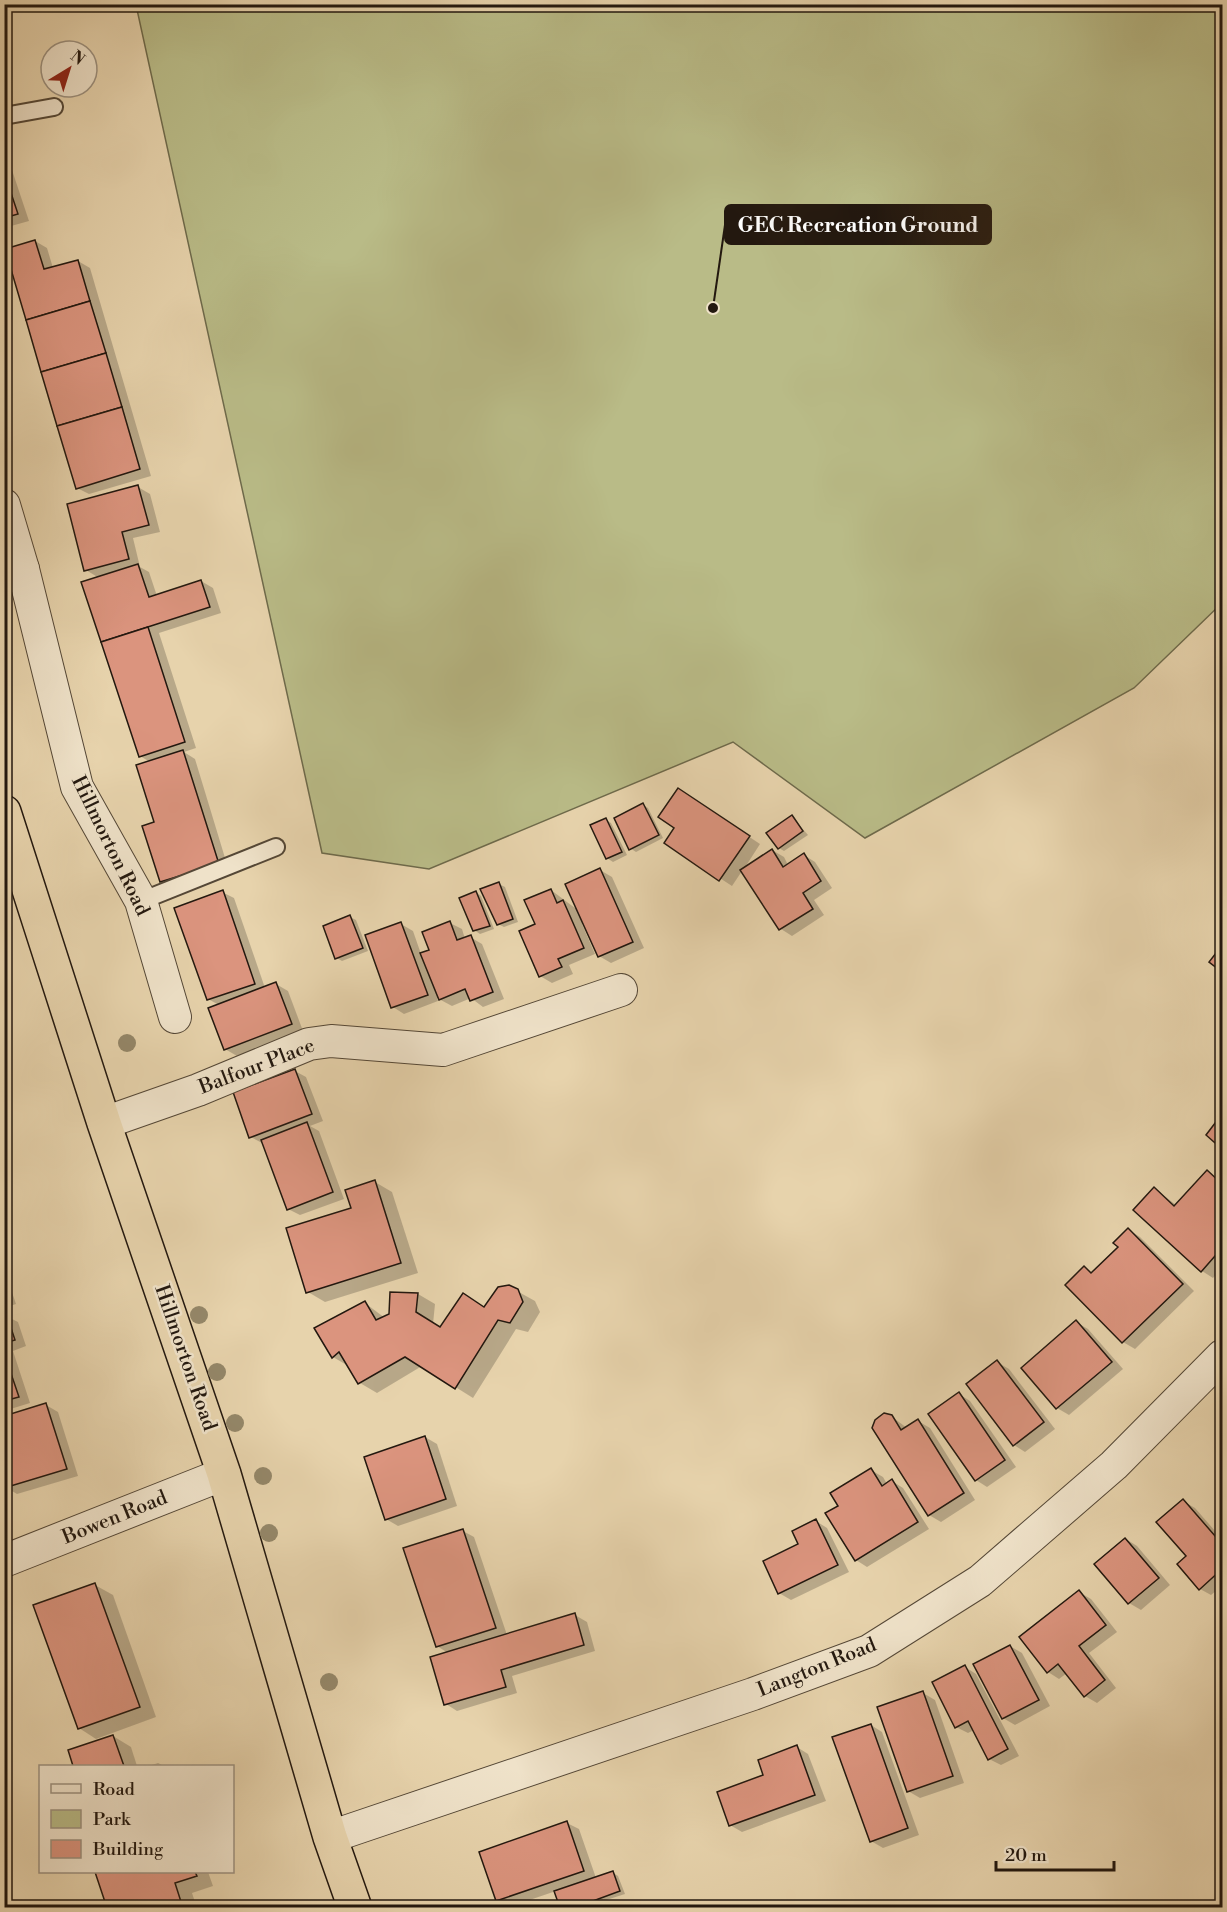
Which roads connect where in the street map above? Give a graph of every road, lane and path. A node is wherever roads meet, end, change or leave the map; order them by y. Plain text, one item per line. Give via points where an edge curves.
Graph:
1 (54, 107) dead end
2 (4, 116) edge
3 (4, 505) edge
4 (14, 571) edge
5 (4, 812) edge
6 (276, 847) dead end
7 (141, 901) junction
8 (621, 990) dead end
9 (175, 1017) dead end
10 (104, 1123) junction
11 (1222, 1356) edge
12 (224, 1474) junction
13 (4, 1561) edge
14 (330, 1837) junction
15 (356, 1908) edge

1 - 2 lane
3 - 4 street, Hillmorton Road
4 - 7 street, Hillmorton Road via 77,787
5 - 10 highway, Hillmorton Road
6 - 7 lane
7 - 9 street, Hillmorton Road
8 - 10 street, Balfour Place via 444,1050 331,1041 309,1044 198,1090
10 - 12 highway, Hillmorton Road
11 - 14 street, Langton Road via 1114,1465 980,1581 868,1652
12 - 13 street, Bowen Road
12 - 14 highway, Hillmorton Road
14 - 15 highway, Hillmorton Road

